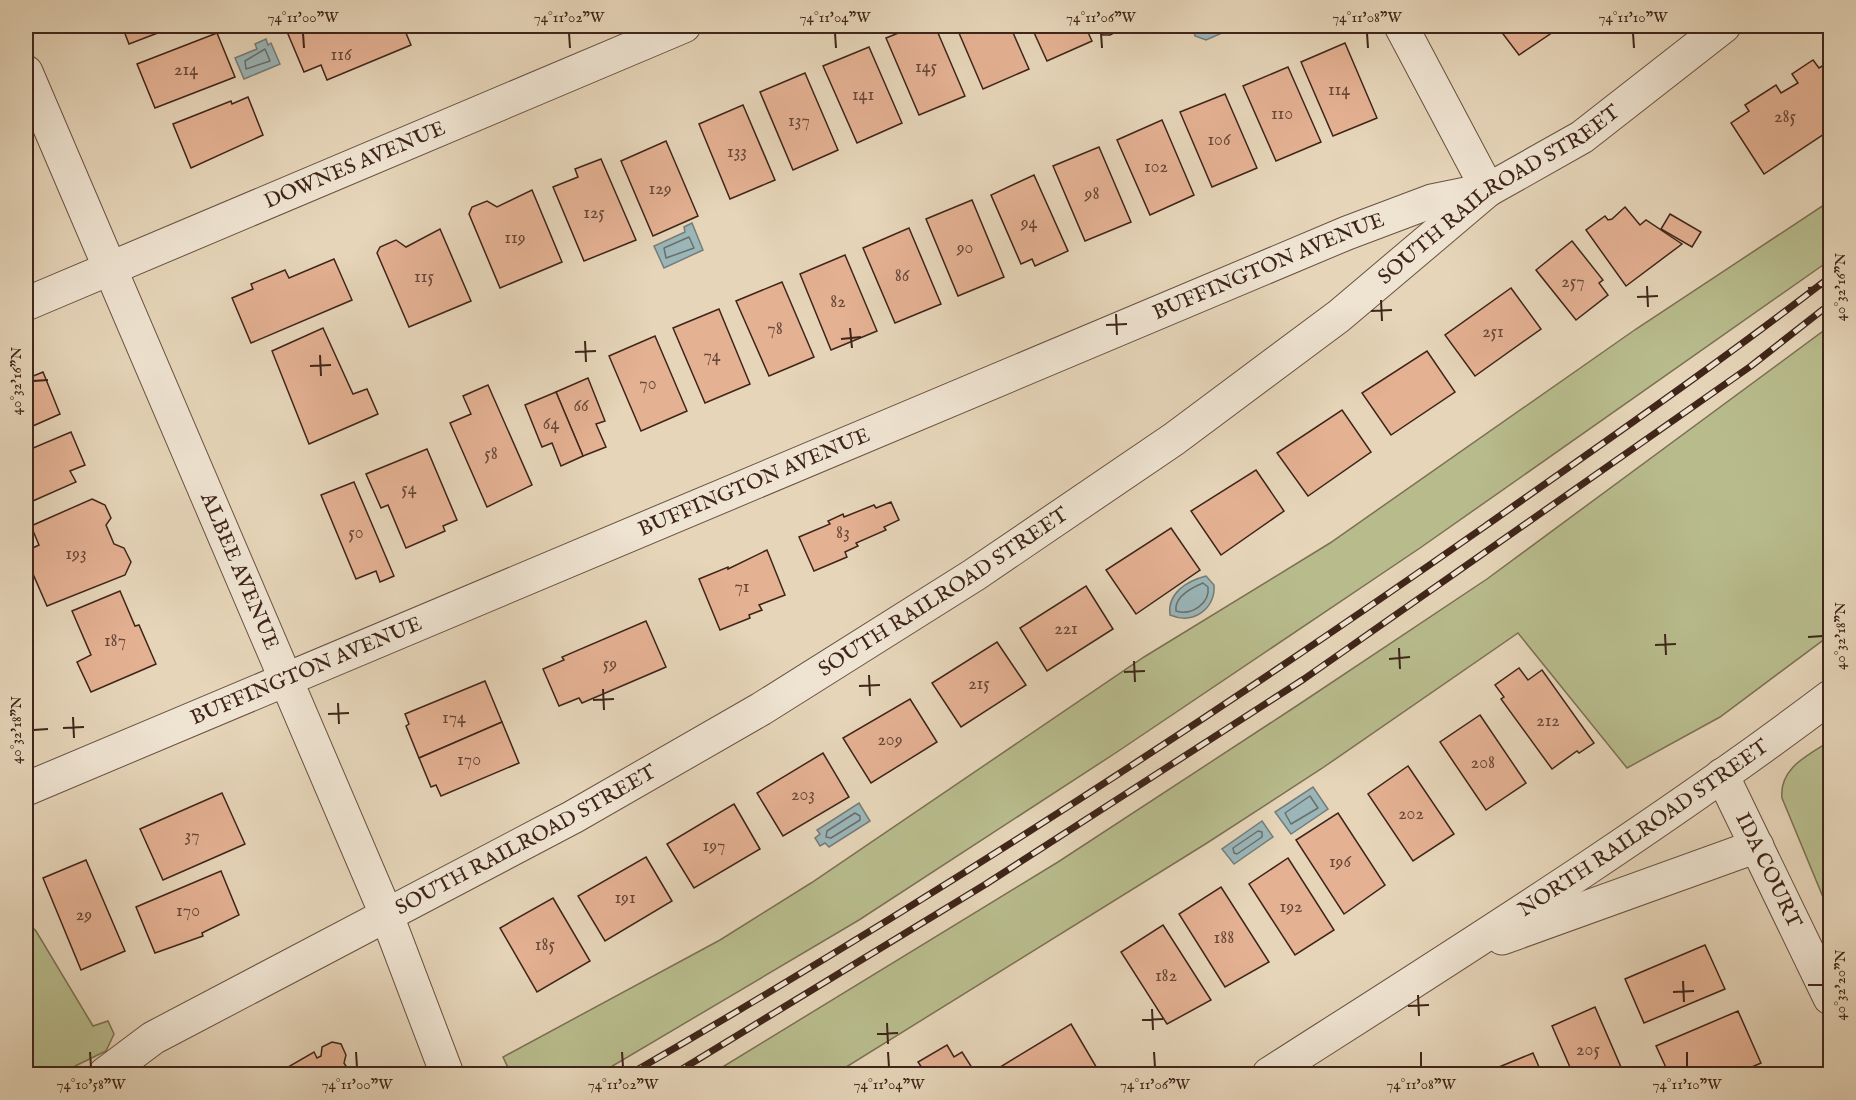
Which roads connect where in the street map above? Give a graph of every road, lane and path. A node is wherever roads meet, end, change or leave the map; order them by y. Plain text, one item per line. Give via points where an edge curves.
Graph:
1 (684, 26) edge
2 (1401, 26) edge
3 (1724, 26) edge
4 (26, 72) edge
5 (1488, 190) junction
6 (108, 267) junction
7 (26, 304) edge
8 (287, 681) junction
9 (1830, 697) edge
10 (1722, 775) junction
11 (26, 789) edge
12 (1757, 846) junction
13 (387, 916) junction
14 (1455, 955) junction
15 (1830, 998) edge
16 (105, 1074) edge
17 (447, 1074) edge
18 (1269, 1074) edge

1 - 6 street, DOWNES AVENUE
2 - 5 street
3 - 5 street, SOUTH RAILROAD STREET via 1582,137
4 - 6 street, ALBEE AVENUE
5 - 8 street, BUFFINGTON AVENUE via 1432,201 1347,233
5 - 13 street, SOUTH RAILROAD STREET via 1339,316 1174,439 974,575 760,709 573,817
6 - 7 street, DOWNES AVENUE
6 - 8 street, ALBEE AVENUE
8 - 11 street, BUFFINGTON AVENUE
8 - 13 street, ALBEE AVENUE
9 - 10 street, NORTH RAILROAD STREET
10 - 12 street, IDA COURT
10 - 14 street, NORTH RAILROAD STREET
12 - 14 street, NORTH RAILROAD STREET
12 - 15 street, IDA COURT
13 - 16 street, SOUTH RAILROAD STREET via 153,1038
13 - 17 street, ALBEE AVENUE
14 - 18 street, NORTH RAILROAD STREET

